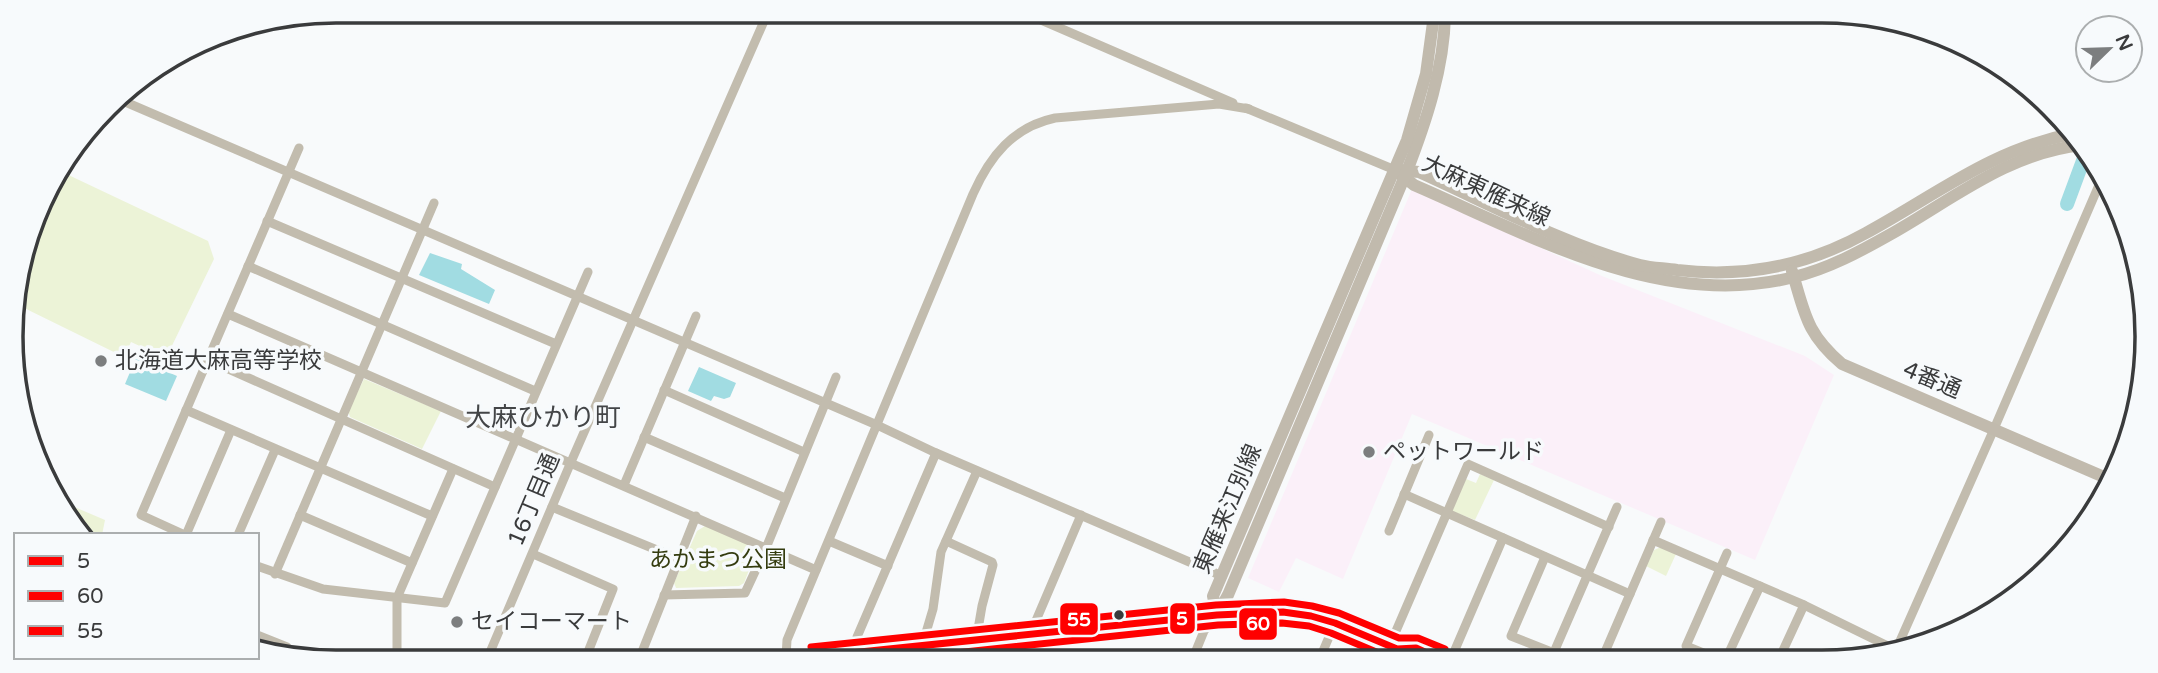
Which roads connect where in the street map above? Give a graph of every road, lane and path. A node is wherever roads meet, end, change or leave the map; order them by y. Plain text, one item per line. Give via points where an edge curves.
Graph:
1 (763, 23) edge
2 (1048, 23) edge
3 (1433, 23) edge
4 (1445, 23) edge
5 (127, 104) edge
6 (1249, 109) junction
7 (2068, 144) edge
8 (299, 148) dead end
9 (289, 172) junction
10 (1402, 173) junction
11 (2098, 188) edge
12 (434, 203) dead end
13 (267, 221) junction
14 (423, 230) junction
15 (248, 266) junction
16 (1792, 271) junction
17 (588, 272) dead end
18 (402, 278) junction
19 (577, 296) junction
20 (228, 314) junction
21 (696, 316) dead end
22 (633, 320) junction
23 (382, 325) junction
24 (685, 342) junction
25 (556, 344) junction
26 (208, 360) junction
27 (361, 372) junction
28 (836, 377) dead end
29 (664, 390) junction
30 (535, 391) junction
31 (825, 403) junction
32 (186, 410) junction
33 (341, 419) junction
34 (877, 425) junction
35 (1994, 429) junction
36 (231, 430) junction
37 (1429, 435) dead end
38 (644, 437) junction
39 (515, 438) junction
40 (275, 450) junction
41 (804, 452) junction
42 (936, 453) junction
43 (570, 462) junction
44 (320, 468) junction
45 (453, 469) junction
46 (977, 471) junction
47 (2102, 476) edge
48 (624, 485) junction
49 (495, 487) junction
50 (1404, 494) junction
51 (785, 498) junction
52 (552, 507) junction
53 (1617, 507) dead end
54 (1447, 513) junction
55 (300, 515) junction
56 (1081, 515) junction
57 (432, 516) junction
58 (696, 516) junction
59 (1661, 523) dead end
60 (1609, 527) junction
61 (1389, 531) dead end
62 (181, 533) edge
63 (186, 533) edge
64 (239, 533) edge
65 (1503, 538) junction
66 (1653, 540) junction
67 (829, 541) junction
68 (946, 541) junction
69 (766, 548) junction
70 (1727, 553) dead end
71 (533, 554) junction
72 (1545, 557) junction
73 (679, 559) junction
74 (412, 563) junction
75 (888, 566) junction
76 (259, 567) edge
77 (1720, 569) junction
78 (816, 570) junction
79 (275, 573) junction
80 (1588, 575) junction
81 (1222, 576) junction
82 (1760, 586) junction
83 (1630, 594) junction
84 (664, 595) junction
85 (397, 598) junction
86 (1804, 605) junction
87 (1217, 615) junction
88 (1335, 623) junction
89 (1034, 635) junction
90 (259, 636) edge
91 (976, 641) junction
92 (1900, 641) edge
93 (1884, 644) edge
94 (284, 646) edge
95 (922, 646) junction
96 (397, 650) edge
97 (491, 650) edge
98 (589, 650) edge
99 (642, 650) edge
100 (786, 650) edge
101 (856, 650) edge
102 (906, 650) edge
103 (1025, 650) edge
104 (1041, 650) edge
105 (1196, 650) edge
106 (1324, 650) edge
107 (1387, 650) edge
108 (1395, 650) edge
109 (1455, 650) edge
110 (1540, 650) edge
111 (1555, 650) edge
112 (1606, 650) edge
113 (1696, 650) edge
114 (1730, 650) edge
115 (1783, 650) edge

1 - 22 street, 16丁目通
2 - 6 street
3 - 10 main road, 東雁来江別線 via 1426,74
4 - 10 main road, 東雁来江別線 via 1430,106
5 - 9 street
6 - 10 street
6 - 34 street via 1219,104 1055,118 1010,139 982,173
7 - 16 main road, 大麻東雁来線 via 2000,169 1840,260
8 - 9 street
9 - 13 street
9 - 14 street
10 - 16 main road, 大麻東雁来線 via 1419,172 1565,238 1639,265 1727,273
10 - 81 main road, 東雁来江別線
10 - 87 main road, 東雁来江別線
11 - 35 street
12 - 14 street
13 - 15 street
13 - 18 street
14 - 18 street
14 - 19 street
15 - 20 street
15 - 23 street
16 - 35 main road, 4番通 via 1807,323 1818,342 1842,365
17 - 19 street
18 - 23 street
18 - 25 street
19 - 22 street
19 - 25 street
20 - 26 street
20 - 27 street
21 - 24 street
22 - 24 street
22 - 43 street, 16丁目通
23 - 27 street
23 - 30 street
24 - 29 street
24 - 31 street
25 - 30 street
26 - 32 street
26 - 33 street
27 - 33 street
27 - 39 street
28 - 31 street
29 - 38 street
29 - 41 street
30 - 39 street
31 - 34 street
31 - 41 street
32 - 36 street
32 - 62 street via 141,515
33 - 44 street
33 - 45 street
34 - 42 street
34 - 67 street
35 - 47 main road, 4番通
35 - 92 street
36 - 40 street
36 - 63 street
37 - 50 street
38 - 48 street
38 - 51 street
39 - 43 street
39 - 49 street
40 - 44 street
40 - 64 street
41 - 51 street
42 - 46 street
42 - 75 street
43 - 48 street
43 - 52 street, 16丁目通
44 - 55 street
44 - 57 street
45 - 49 street
45 - 57 street
46 - 56 street
46 - 68 street
48 - 58 street
49 - 85 street via 445,603
50 - 54 street
50 - 61 street
51 - 69 street
52 - 71 street, 16丁目通
52 - 73 street
53 - 60 street
54 - 60 street via 1468,464
54 - 65 street
54 - 108 street via 1396,631
55 - 74 street
55 - 79 street
56 - 81 street
56 - 89 street
57 - 74 street
58 - 69 street
58 - 73 street
59 - 66 street
60 - 80 street
65 - 72 street
65 - 109 street
66 - 77 street
66 - 83 street
67 - 75 street
67 - 78 street
68 - 91 street via 993,565
68 - 95 street
69 - 78 street
69 - 84 street via 745,593
70 - 77 street
71 - 97 street, 16丁目通
71 - 98 street via 613,589
72 - 80 street
72 - 110 street via 1511,636
73 - 84 street
74 - 85 street
75 - 101 street via 857,637
76 - 79 street
77 - 82 street
77 - 113 street via 1686,646
78 - 100 street
79 - 85 street via 323,589
80 - 83 street
80 - 111 street
81 - 87 main road, 東雁来江別線 via 1213,596
82 - 86 street
82 - 114 street
83 - 112 street
84 - 99 street
85 - 96 street
86 - 93 street
86 - 115 street
87 - 88 main road via 1283,612
87 - 89 main road
87 - 105 street
88 - 106 street
88 - 107 main road
89 - 91 main road
89 - 103 street
89 - 104 street
90 - 94 street
91 - 95 main road
95 - 102 main road

